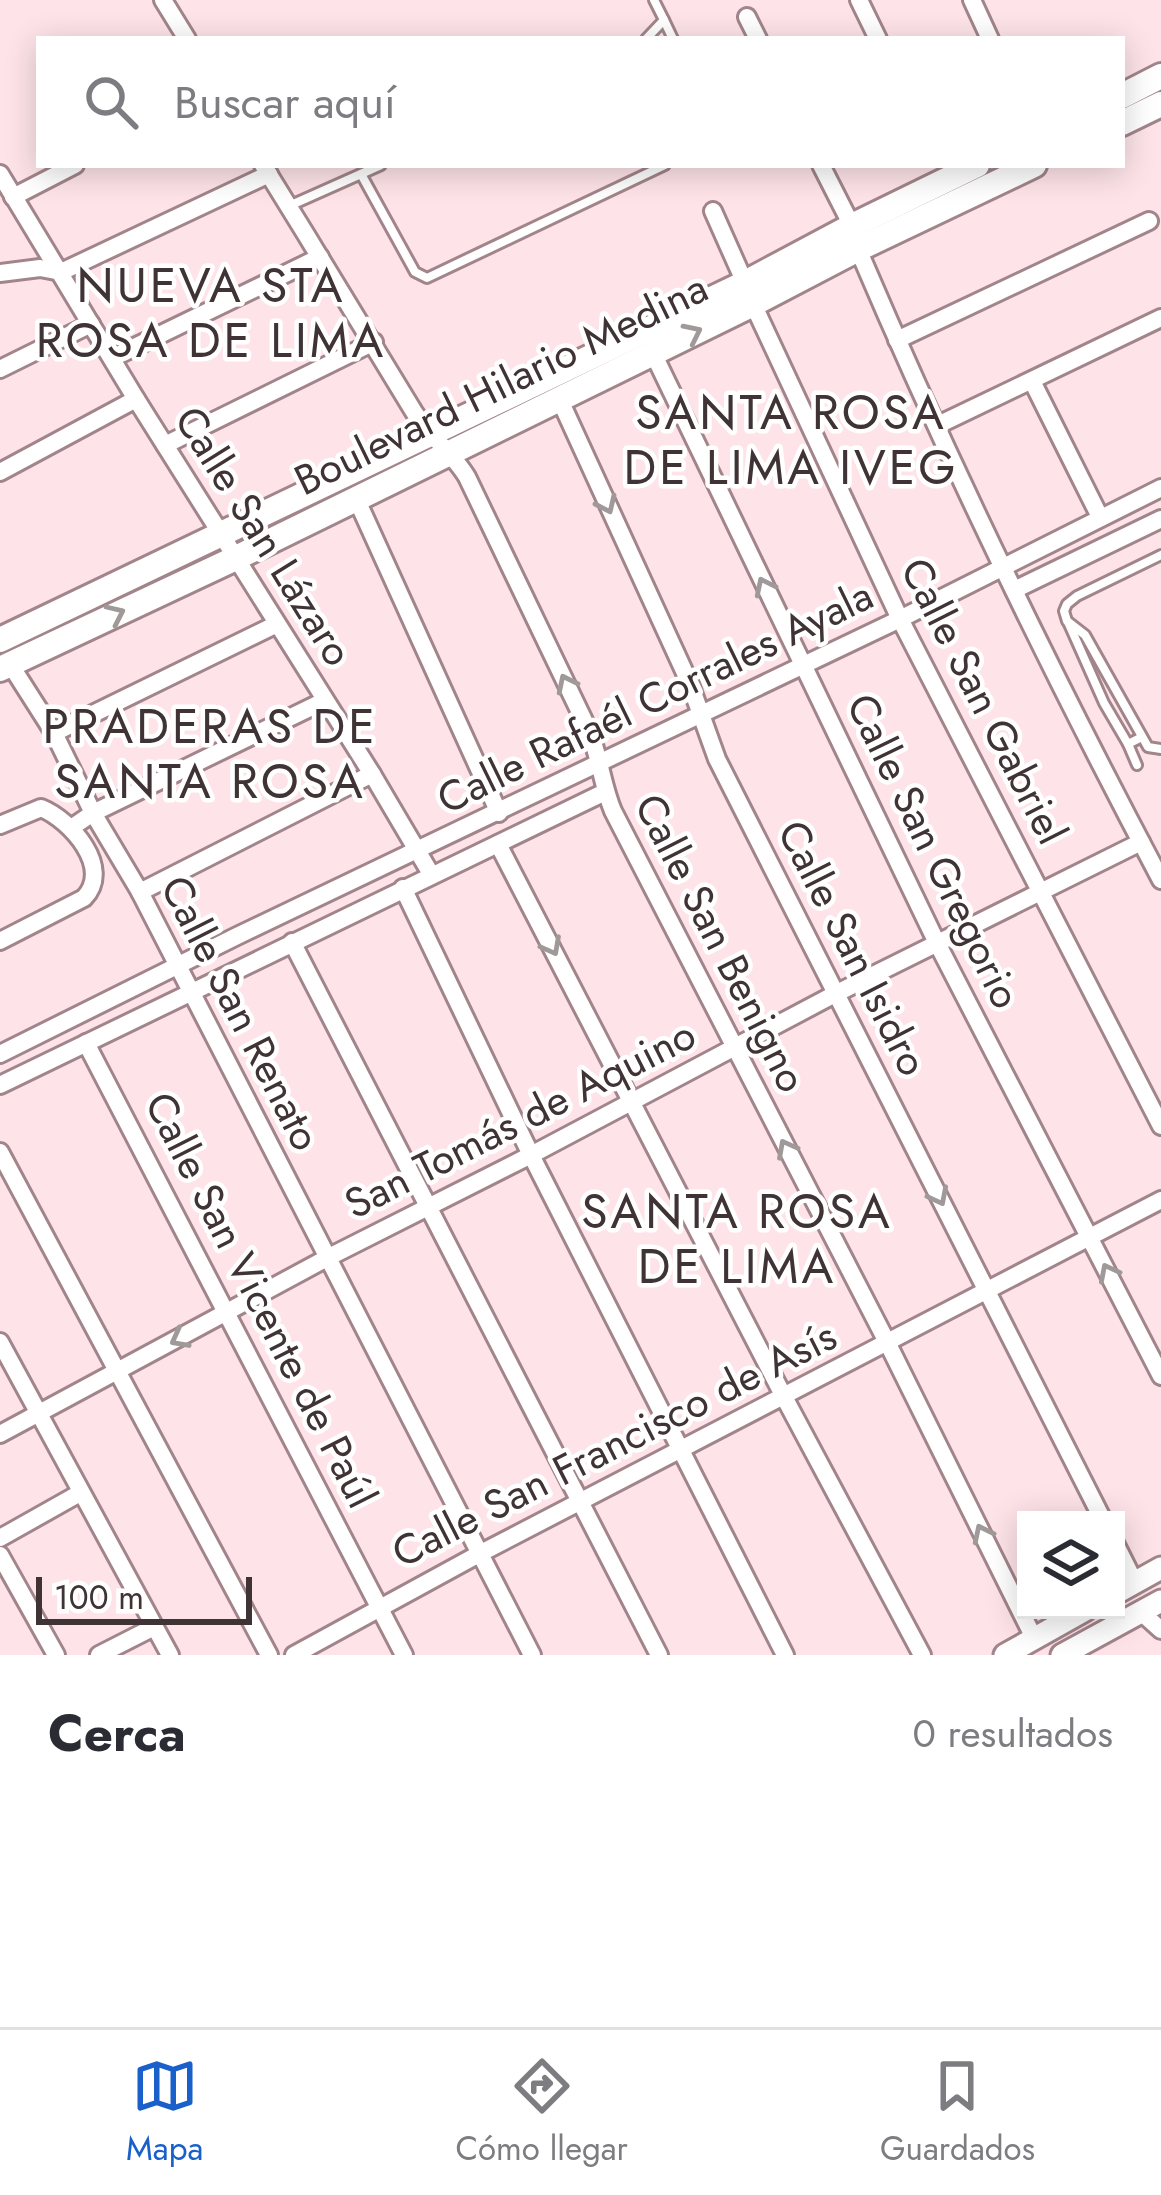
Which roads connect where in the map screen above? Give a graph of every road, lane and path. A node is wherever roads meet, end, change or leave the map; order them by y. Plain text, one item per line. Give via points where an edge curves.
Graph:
1 (163, 0) edge
2 (654, 0) edge
3 (859, 0) edge
4 (972, 0) edge
5 (747, 17) dead end
6 (664, 20) junction
7 (185, 36) edge
8 (649, 36) edge
9 (672, 36) edge
10 (756, 36) edge
11 (877, 36) edge
12 (989, 36) edge
13 (1161, 76) edge
14 (1125, 94) edge
15 (1161, 104) edge
16 (1125, 122) edge
17 (69, 168) edge
18 (374, 168) edge
19 (659, 168) edge
20 (822, 168) edge
21 (1027, 168) edge
22 (266, 170) edge
23 (941, 173) edge
24 (0, 174) edge
25 (361, 174) junction
26 (14, 197) junction
27 (289, 206) junction
28 (712, 211) dead end
29 (1150, 221) dead end
30 (855, 237) junction
31 (320, 257) junction
32 (61, 272) junction
33 (0, 273) edge
34 (749, 294) junction
35 (1161, 318) edge
36 (91, 324) junction
37 (897, 340) junction
38 (374, 342) junction
39 (653, 353) junction
40 (112, 358) junction
41 (0, 370) edge
42 (1032, 381) junction
43 (559, 398) junction
44 (136, 399) junction
45 (938, 425) junction
46 (440, 443) junction
47 (165, 445) junction
48 (0, 472) edge
49 (1161, 488) edge
50 (356, 498) junction
51 (1100, 518) junction
52 (1161, 519) edge
53 (221, 534) junction
54 (1161, 555) edge
55 (236, 558) junction
56 (1002, 566) junction
57 (1014, 590) junction
58 (900, 619) junction
59 (1067, 621) junction
60 (277, 624) junction
61 (1085, 635) junction
62 (0, 640) edge
63 (1075, 640) junction
64 (1101, 663) junction
65 (802, 664) junction
66 (5, 666) edge
67 (1089, 670) junction
68 (1120, 695) junction
69 (324, 701) junction
70 (1104, 703) junction
71 (701, 714) junction
72 (53, 734) junction
73 (1142, 737) junction
74 (1128, 745) junction
75 (1161, 748) edge
76 (600, 763) junction
77 (1137, 764) dead end
78 (372, 774) junction
79 (604, 792) junction
80 (93, 813) junction
81 (499, 813) junction
82 (0, 825) edge
83 (70, 828) junction
84 (1141, 842) junction
85 (111, 843) junction
86 (498, 844) junction
87 (418, 851) junction
88 (88, 855) junction
89 (431, 874) junction
90 (1161, 880) edge
91 (404, 888) junction
92 (1040, 891) junction
93 (140, 892) junction
94 (0, 941) edge
95 (292, 942) junction
96 (938, 943) junction
97 (177, 965) junction
98 (192, 991) junction
99 (835, 994) junction
100 (86, 1043) junction
101 (734, 1049) junction
102 (0, 1054) edge
103 (0, 1085) edge
104 (633, 1100) junction
105 (1161, 1126) edge
106 (0, 1152) edge
107 (531, 1155) junction
108 (1161, 1200) edge
109 (430, 1207) junction
110 (1090, 1237) junction
111 (327, 1258) junction
112 (987, 1292) junction
113 (228, 1313) junction
114 (0, 1342) edge
115 (887, 1342) junction
116 (118, 1372) junction
117 (1161, 1376) edge
118 (783, 1395) junction
119 (38, 1413) junction
120 (0, 1434) edge
121 (682, 1450) junction
122 (80, 1493) junction
123 (581, 1501) junction
124 (1098, 1511) edge
125 (0, 1538) edge
126 (479, 1554) junction
127 (0, 1555) edge
128 (1161, 1568) edge
129 (1126, 1588) edge
130 (380, 1606) junction
131 (1151, 1607) edge
132 (1069, 1619) edge
133 (154, 1627) junction
134 (1161, 1630) edge
135 (1034, 1638) junction
136 (56, 1655) edge
137 (99, 1655) edge
138 (170, 1655) edge
139 (268, 1655) edge
140 (294, 1655) edge
141 (404, 1655) edge
142 (532, 1655) edge
143 (659, 1655) edge
144 (785, 1655) edge
145 (922, 1655) edge
146 (1005, 1655) edge
147 (1062, 1655) edge

1 - 7 street
2 - 6 lane
3 - 11 street
4 - 12 street
5 - 10 street
6 - 8 lane
6 - 9 lane
13 - 14 main road
15 - 16 main road
17 - 26 street
18 - 25 lane
19 - 25 lane via 427,278 411,266
20 - 30 street
21 - 30 main road, Boulevard Hilario Medina
22 - 27 street, Calle San Benigno
22 - 32 street
23 - 30 main road, Boulevard Hilario Medina
24 - 26 street, Calle San Lázaro
25 - 27 lane
26 - 32 street, Calle San Lázaro
27 - 31 street, Calle San Benigno
28 - 34 street, Calle San Gabriel
29 - 37 street
30 - 34 main road, Boulevard Hilario Medina
30 - 37 street
31 - 38 street, Calle San Benigno
31 - 40 street
32 - 33 street
32 - 36 street, Calle San Lázaro
39 -> 34 main road, Boulevard Hilario Medina
34 - 46 main road, Boulevard Hilario Medina
34 - 58 street, Calle San Gabriel
35 - 42 street
36 - 40 street, Calle San Lázaro
36 - 41 street
37 - 45 street
38 - 46 street, Calle San Benigno
38 - 47 street
39 - 43 main road, Boulevard Hilario Medina
65 -> 39 street, Calle San Gregorio
40 - 44 street, Calle San Lázaro
42 - 45 street
42 - 51 street
43 - 46 main road, Boulevard Hilario Medina
43 -> 71 street, Calle San Isidro
44 - 47 street, Calle San Lázaro
44 - 48 street
45 - 56 street
46 - 50 main road, Boulevard Hilario Medina
46 - 53 main road, Boulevard Hilario Medina
76 -> 46 street, Calle San Benigno via 467,477
47 - 53 street, Calle San Lázaro
49 - 51 street, Calle Rafaél Corrales Ayala
50 - 55 main road, Boulevard Hilario Medina
50 - 81 street
51 - 56 street, Calle Rafaél Corrales Ayala
52 - 57 street
53 - 55 street, Calle San Lázaro
53 - 62 main road, Boulevard Hilario Medina
54 - 59 lane via 1071,600
55 - 60 street, Calle San Lázaro
66 -> 55 main road, Boulevard Hilario Medina
56 - 57 street
56 - 58 street, Calle Rafaél Corrales Ayala
57 - 84 street
58 - 65 street, Calle Rafaél Corrales Ayala
58 - 92 street, Calle San Gabriel
59 - 61 lane
59 - 63 lane
60 - 69 street, Calle San Lázaro
60 - 72 street
61 - 63 lane
61 - 64 lane
63 - 67 lane
64 - 67 lane
64 - 68 lane
65 - 71 street, Calle Rafaél Corrales Ayala
65 - 96 street, Calle San Gregorio
66 - 72 street, Calle San Renato
67 - 70 lane
68 - 70 lane
68 - 73 lane
69 - 78 street, Calle San Lázaro
69 - 80 street
70 - 74 lane
71 - 76 street, Calle Rafaél Corrales Ayala
71 - 99 street, Calle San Isidro
72 - 80 street, Calle San Renato
73 - 74 lane
73 - 75 lane
74 - 77 lane
76 - 79 street, Calle San Benigno
76 - 81 street, Calle Rafaél Corrales Ayala
78 - 87 street, Calle San Lázaro
78 - 93 street
79 - 86 street, Calle Rafaél Corrales Ayala
79 - 101 street, Calle San Benigno
80 - 83 street
80 - 85 street, Calle San Renato
81 - 87 street, Calle Rafaél Corrales Ayala
82 - 83 street via 40,808
83 - 88 street
84 - 90 street
84 - 92 street, San Tomás de Aquino
85 - 88 street
85 - 93 street, Calle San Renato
86 - 89 street, Calle Rafaél Corrales Ayala
86 -> 104 street
87 - 89 street, Calle San Lázaro
87 - 97 street, Calle Rafaél Corrales Ayala
88 - 94 street via 96,875 90,892
89 - 91 street, Calle Rafaél Corrales Ayala
91 - 95 street, Calle Rafaél Corrales Ayala
91 - 107 street
92 - 96 street, San Tomás de Aquino
92 - 105 street, Calle San Gabriel
93 - 97 street, Calle San Renato
95 - 98 street, Calle Rafaél Corrales Ayala
95 - 109 street
96 - 99 street, San Tomás de Aquino
96 - 110 street, Calle San Gregorio
97 - 98 street, Calle San Renato
97 - 102 street, Calle Rafaél Corrales Ayala
98 - 100 street, Calle Rafaél Corrales Ayala
98 - 111 street, Calle San Renato
99 - 101 street, San Tomás de Aquino
99 -> 112 street, Calle San Isidro
100 - 103 street, Calle Rafaél Corrales Ayala
100 - 113 street, Calle San Vicente de Paúl
101 - 104 street, San Tomás de Aquino
115 -> 101 street, Calle San Benigno
104 - 107 street, San Tomás de Aquino
104 - 118 street
106 - 116 street
107 - 109 street, San Tomás de Aquino
107 - 121 street
108 - 110 street, Calle San Francisco de Asís
109 - 111 street, San Tomás de Aquino
109 - 123 street
110 - 112 street, Calle San Francisco de Asís
117 -> 110 street, Calle San Gregorio
111 - 113 street, San Tomás de Aquino
111 - 126 street, Calle San Renato
112 - 115 street, Calle San Francisco de Asís
112 - 124 street, Calle San Isidro
113 -> 116 street, San Tomás de Aquino
113 - 130 street, Calle San Vicente de Paúl
114 - 119 street
115 - 118 street, Calle San Francisco de Asís
135 -> 115 street, Calle San Benigno
116 - 119 street, San Tomás de Aquino
116 - 139 street
118 - 121 street, Calle San Francisco de Asís
118 - 145 street
119 - 120 street, San Tomás de Aquino
119 - 122 street
121 - 123 street, Calle San Francisco de Asís
121 - 144 street
122 - 125 street
122 - 133 street
123 - 126 street, Calle San Francisco de Asís
123 - 143 street
126 - 130 street, Calle San Francisco de Asís
126 - 142 street, Calle San Renato
127 - 136 street
128 - 129 street
130 - 140 street, Calle San Francisco de Asís
130 - 141 street, Calle San Vicente de Paúl
131 - 134 street
131 - 147 street
132 - 135 street
133 - 137 street
133 - 138 street
135 - 146 street

